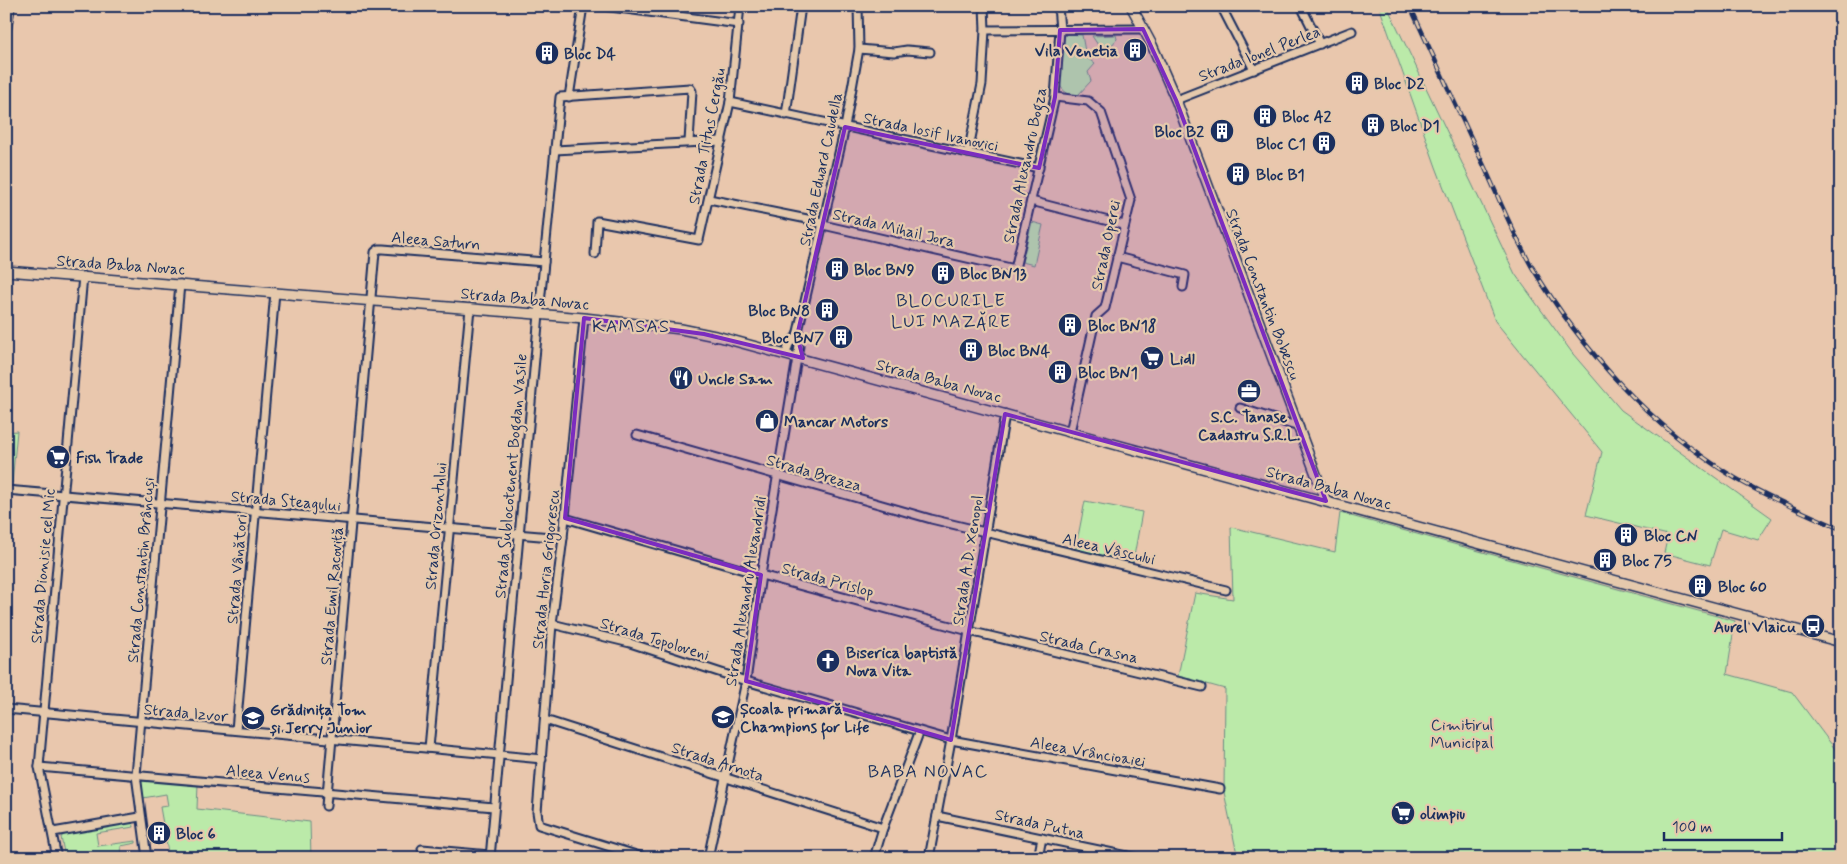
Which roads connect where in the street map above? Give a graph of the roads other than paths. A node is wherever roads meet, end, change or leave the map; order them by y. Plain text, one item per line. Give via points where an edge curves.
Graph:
1 (10, 6) edge
2 (583, 6) edge
3 (603, 6) edge
4 (740, 6) edge
5 (801, 6) edge
6 (858, 6) edge
7 (984, 6) edge
8 (1058, 6) edge
9 (1131, 6) edge
10 (1221, 6) edge
11 (1301, 6) edge
12 (625, 8) edge
13 (738, 24) junction
14 (6, 29) edge
15 (1143, 29) junction
16 (985, 30) junction
17 (1060, 30) junction
18 (1352, 31) dead end
19 (1320, 44) junction
20 (858, 49) junction
21 (930, 52) dead end
22 (1254, 70) junction
23 (568, 97) junction
24 (1055, 97) junction
25 (1176, 100) junction
26 (730, 102) junction
27 (786, 115) junction
28 (845, 127) junction
29 (722, 141) junction
30 (689, 142) junction
31 (555, 150) junction
32 (968, 153) junction
33 (1039, 168) junction
34 (709, 199) junction
35 (1031, 201) junction
36 (823, 225) junction
37 (1124, 225) junction
38 (595, 254) dead end
39 (1117, 257) junction
40 (544, 262) junction
41 (1015, 269) joint
42 (6, 270) edge
43 (83, 276) junction
44 (180, 284) junction
45 (1183, 287) dead end
46 (275, 292) junction
47 (371, 299) junction
48 (470, 308) junction
49 (539, 314) junction
50 (584, 318) junction
51 (796, 336) junction
52 (786, 354) junction
53 (797, 357) junction
54 (1240, 408) dead end
55 (1005, 414) junction
56 (1299, 427) junction
57 (1070, 432) junction
58 (637, 435) dead end
59 (778, 475) junction
60 (6, 490) edge
61 (62, 494) junction
62 (1326, 501) junction
63 (159, 502) junction
64 (255, 511) junction
65 (565, 518) junction
66 (351, 520) junction
67 (448, 528) junction
68 (985, 533) junction
69 (518, 535) junction
70 (563, 538) junction
71 (761, 575) junction
72 (1226, 590) dead end
73 (552, 624) junction
74 (969, 631) junction
75 (1841, 642) edge
76 (746, 681) junction
77 (1202, 687) dead end
78 (6, 709) edge
79 (44, 712) junction
80 (545, 720) junction
81 (140, 721) junction
82 (236, 730) junction
83 (920, 732) junction
84 (332, 739) junction
85 (951, 740) junction
86 (429, 748) junction
87 (499, 754) junction
88 (542, 759) junction
89 (39, 766) junction
90 (136, 775) junction
91 (726, 779) junction
92 (1220, 790) dead end
93 (328, 792) junction
94 (326, 806) dead end
95 (494, 807) junction
96 (937, 816) junction
97 (140, 817) junction
98 (883, 828) junction
99 (52, 832) junction
100 (1042, 838) junction
101 (422, 848) dead end
102 (490, 856) edge
103 (1119, 856) edge
104 (57, 858) edge
105 (147, 858) edge
106 (646, 858) edge
107 (708, 858) edge
108 (874, 858) edge
109 (929, 858) edge
110 (1038, 858) edge
111 (1137, 858) edge

1 - 14 main road
2 - 23 street
3 - 12 street
4 - 13 street, Strada Titus Cergău
5 - 27 street
6 - 20 street, Strada Eduard Caudella
7 - 16 street
8 - 17 street, Strada Alexandru Bogza
9 - 15 main road, Strada Constantin Bobescu
10 - 22 street
11 - 19 street
12 - 13 street
13 - 26 street, Strada Titus Cergău
15 - 17 street
15 - 25 main road, Strada Constantin Bobescu
16 - 17 street
16 - 32 street via 981,91
17 - 24 street, Strada Alexandru Bogza
18 - 19 street, Strada Ionel Perlea
19 - 22 street, Strada Ionel Perlea
20 - 21 street
20 - 28 street, Strada Eduard Caudella
22 - 25 street, Strada Ionel Perlea
23 - 30 street via 690,88
23 - 31 street, Strada Sublocotenent Bogdan Vasile via 560,97
24 - 33 street, Strada Alexandru Bogza
24 - 37 street, Strada Operei via 1088,101 1101,112 1131,200
25 - 56 main road, Strada Constantin Bobescu
26 - 27 street, Strada Iosif Ivanovici
26 - 29 street, Strada Titus Cergău
27 - 28 street, Strada Iosif Ivanovici
28 - 32 street, Strada Iosif Ivanovici
28 - 36 street, Strada Eduard Caudella
29 - 30 street
29 - 34 street, Strada Titus Cergău
30 - 31 street
31 - 40 street, Strada Sublocotenent Bogdan Vasile
32 - 33 street, Strada Iosif Ivanovici
33 - 35 street, Strada Alexandru Bogza
34 - 36 street, Strada Mihail Jora via 817,221
34 - 38 street, Strada Titus Cergău via 699,240 597,221
35 - 37 street
35 - 41 street, Strada Alexandru Bogza
36 - 41 street, Strada Mihail Jora
36 - 51 street, Strada Eduard Caudella
37 - 39 street, Strada Operei
39 - 45 street via 1185,275
39 - 57 street, Strada Operei via 1105,308 1096,316
40 - 47 street, Aleea Saturn via 378,249 375,252
40 - 49 street, Strada Sublocotenent Bogdan Vasile
42 - 43 main road, Strada Baba Novac
43 - 44 main road, Strada Baba Novac
43 - 61 street, Strada Dionisie cel Mic
44 - 46 main road, Strada Baba Novac
44 - 63 street, Strada Constantin Brâncuși
46 - 47 main road, Strada Baba Novac
46 - 64 street, Strada Vânători
47 - 48 main road, Strada Baba Novac
47 - 66 street, Strada Emil Racoviță
48 - 49 main road, Strada Baba Novac
48 - 67 street, Strada Orizontului
49 - 50 main road, Strada Baba Novac
49 - 69 street, Strada Sublocotenent Bogdan Vasile
50 - 52 main road, Strada Baba Novac via 681,329
50 - 65 street, Strada Horia Grigorescu
51 - 52 street, Strada Eduard Caudella
51 - 53 street, Strada Eduard Caudella via 799,346
52 - 53 main road, Strada Baba Novac
53 - 55 main road, Strada Baba Novac
53 - 59 street, Strada Alexandru Alexandridi
54 - 56 street
55 - 57 main road, Strada Baba Novac
55 - 68 street, Strada A.D. Xenopol
56 - 62 main road, Strada Constantin Bobescu
57 - 62 main road, Strada Baba Novac
58 - 59 street, Strada Breaza
59 - 68 street, Strada Breaza
59 - 71 street, Strada Alexandru Alexandridi
60 - 61 street, Strada Steagului
61 - 63 street, Strada Steagului
61 - 79 street, Strada Dionisie cel Mic
62 - 75 main road, Strada Baba Novac
63 - 64 street, Strada Steagului
63 - 81 street, Strada Constantin Brâncuși
64 - 66 street, Strada Steagului
64 - 82 street, Strada Vânători
65 - 70 street, Strada Horia Grigorescu
65 - 71 street, Strada Prislop
66 - 67 street, Strada Steagului
66 - 84 street, Strada Emil Racoviță
67 - 69 street, Strada Steagului
67 - 86 street, Strada Orizontului
68 - 72 street, Aleea Vâscului
68 - 74 street, Strada A.D. Xenopol
69 - 70 street, Strada Steagului
69 - 87 street, Strada Sublocotenent Bogdan Vasile
70 - 73 street, Strada Horia Grigorescu
71 - 74 street, Strada Prislop
71 - 76 street, Strada Alexandru Alexandridi
73 - 76 street, Strada Topoloveni via 630,643
73 - 80 street, Strada Horia Grigorescu
74 - 77 street, Strada Crasna
74 - 85 street, Strada A.D. Xenopol
76 - 83 street, Strada Topoloveni
76 - 91 street, Strada Alexandru Alexandridi
78 - 79 street, Strada Izvor
79 - 81 street, Strada Izvor
79 - 89 street, Strada Dionisie cel Mic
80 - 88 street, Strada Horia Grigorescu
80 - 91 street, Strada Arnota
81 - 82 street, Strada Izvor
81 - 90 street, Strada Constantin Brâncuși
82 - 84 street, Strada Izvor
83 - 85 street, Strada Topoloveni
83 - 98 street
84 - 86 street, Strada Izvor
84 - 93 street, Strada Emil Racoviță
85 - 92 street, Aleea Vrâncioaiei
85 - 96 street, Strada A.D. Xenopol
86 - 87 street, Strada Izvor
87 - 88 street, Strada Izvor
87 - 95 street, Strada Sublocotenent Bogdan Vasile
88 - 106 street, Strada Horia Grigorescu via 539,824
89 - 90 street, Aleea Venus
89 - 99 street, Strada Dionisie cel Mic
90 - 93 street, Aleea Venus
90 - 97 street, Strada Constantin Brâncuși
91 - 98 street, Strada Arnota
91 - 107 street, Strada Alexandru Alexandridi
93 - 94 street, Strada Emil Racoviță
93 - 95 street, Aleea Venus
95 - 102 street, Strada Sublocotenent Bogdan Vasile
96 - 100 street, Strada Putna
96 - 109 street, Strada A.D. Xenopol
97 - 99 street
97 - 105 street, Strada Constantin Brâncuși
98 - 108 street
99 - 104 street, Strada Dionisie cel Mic
100 - 103 street, Strada Putna
100 - 110 street
101 - 102 street
103 - 111 street, Strada Putna

